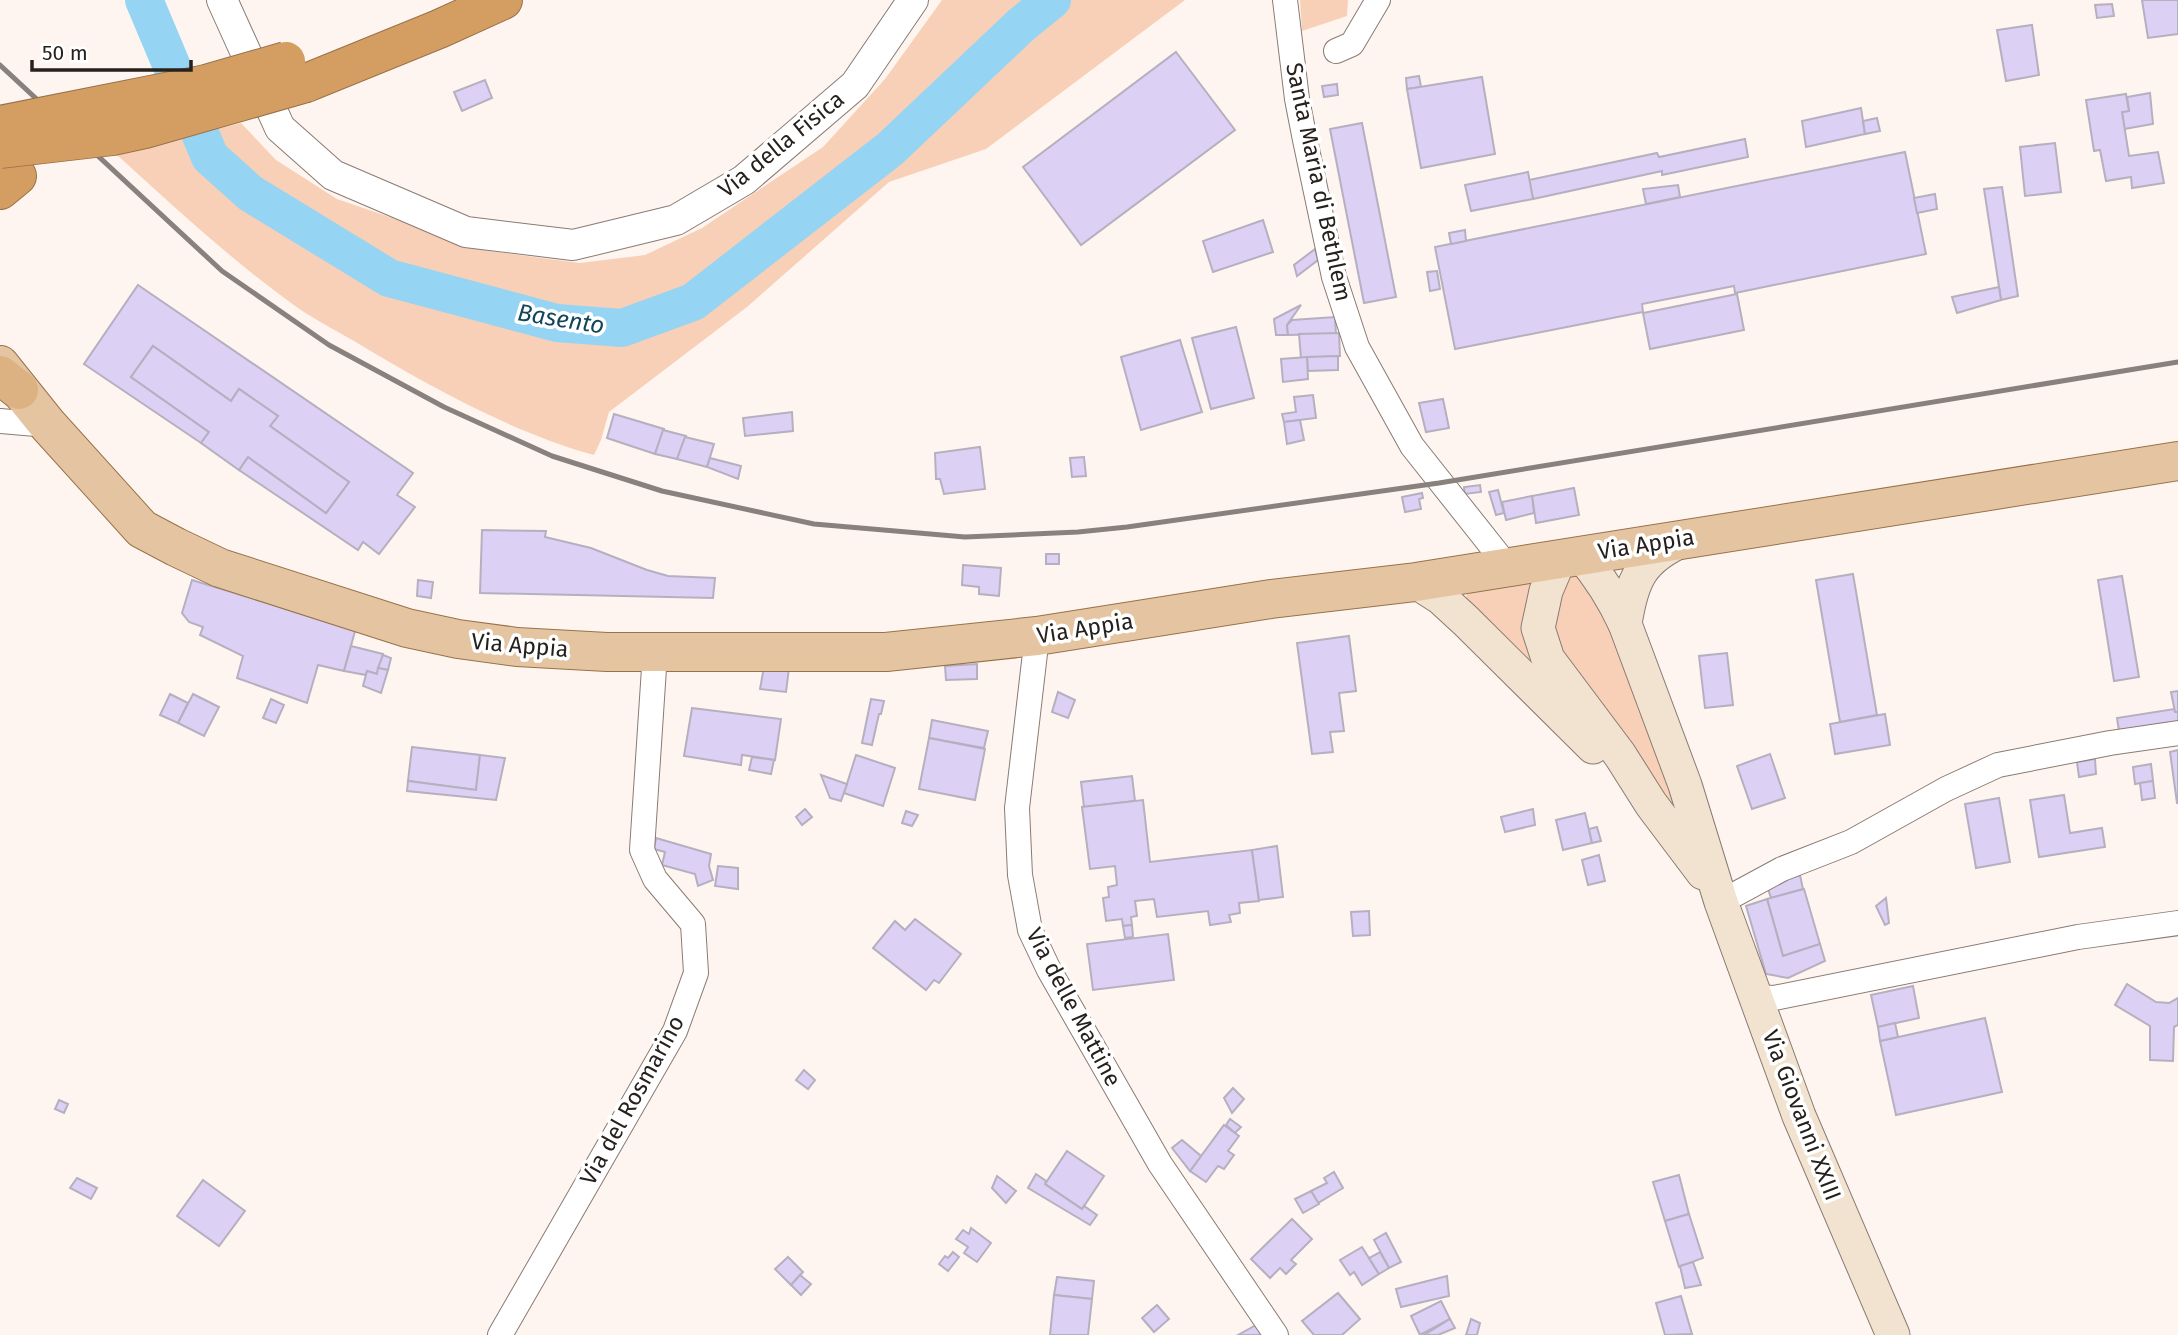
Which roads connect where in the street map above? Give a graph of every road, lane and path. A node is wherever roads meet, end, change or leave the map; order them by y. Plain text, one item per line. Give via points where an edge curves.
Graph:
1 (222, 0) edge
2 (450, 0) edge
3 (503, 0) edge
4 (913, 0) edge
5 (1285, 0) edge
6 (1378, 0) edge
7 (1336, 51) dead end
8 (296, 72) junction
9 (0, 125) edge
10 (6, 172) edge
11 (4, 390) edge
12 (2178, 461) edge
13 (1688, 537) junction
14 (1571, 556) junction
15 (1508, 567) junction
16 (1416, 582) junction
17 (1625, 624) junction
18 (1037, 636) junction
19 (655, 653) junction
20 (2178, 733) edge
21 (1651, 804) junction
22 (1719, 897) junction
23 (2178, 922) edge
24 (1756, 997) junction
25 (500, 1335) edge
26 (1276, 1335) edge
27 (1893, 1335) edge

1 - 4 street, Via della Fisica via 280,128 332,175 466,232 573,245 676,220 744,180 855,85
2 - 8 highway
3 - 8 highway via 439,29
5 - 15 street, Santa Maria di Bethlem via 1300,113 1334,277 1357,347 1412,446
6 - 7 street via 1352,44
8 - 9 highway, bridge
8 - 10 highway, bridge via 145,129
11 - 19 main road, Via Appia via 48,425 142,529 220,568 407,628 458,639 517,647
12 - 13 main road, Via Appia
13 - 14 main road, Via Appia
13 - 17 main road via 1648,562 1632,590
14 - 15 main road, Via Appia
14 - 17 main road via 1607,588
14 - 21 main road via 1546,591 1538,628 1542,644
15 - 16 main road, Via Appia
16 - 18 main road, Via Appia via 1271,599
16 - 21 main road via 1466,621
17 - 22 main road via 1685,785
18 - 19 main road, Via Appia via 886,652
18 - 26 street, Via delle Mattine via 1017,808 1020,875 1030,930 1160,1164
19 - 25 street, Via del Rosmarino via 642,850 655,879 692,924 696,973 675,1031
20 - 22 street via 1998,765 1851,842
21 - 22 main road
22 - 24 main road, Via Giovanni XXIII
23 - 24 street via 2078,937 1774,998
24 - 27 main road, Via Giovanni XXIII via 1798,1116

